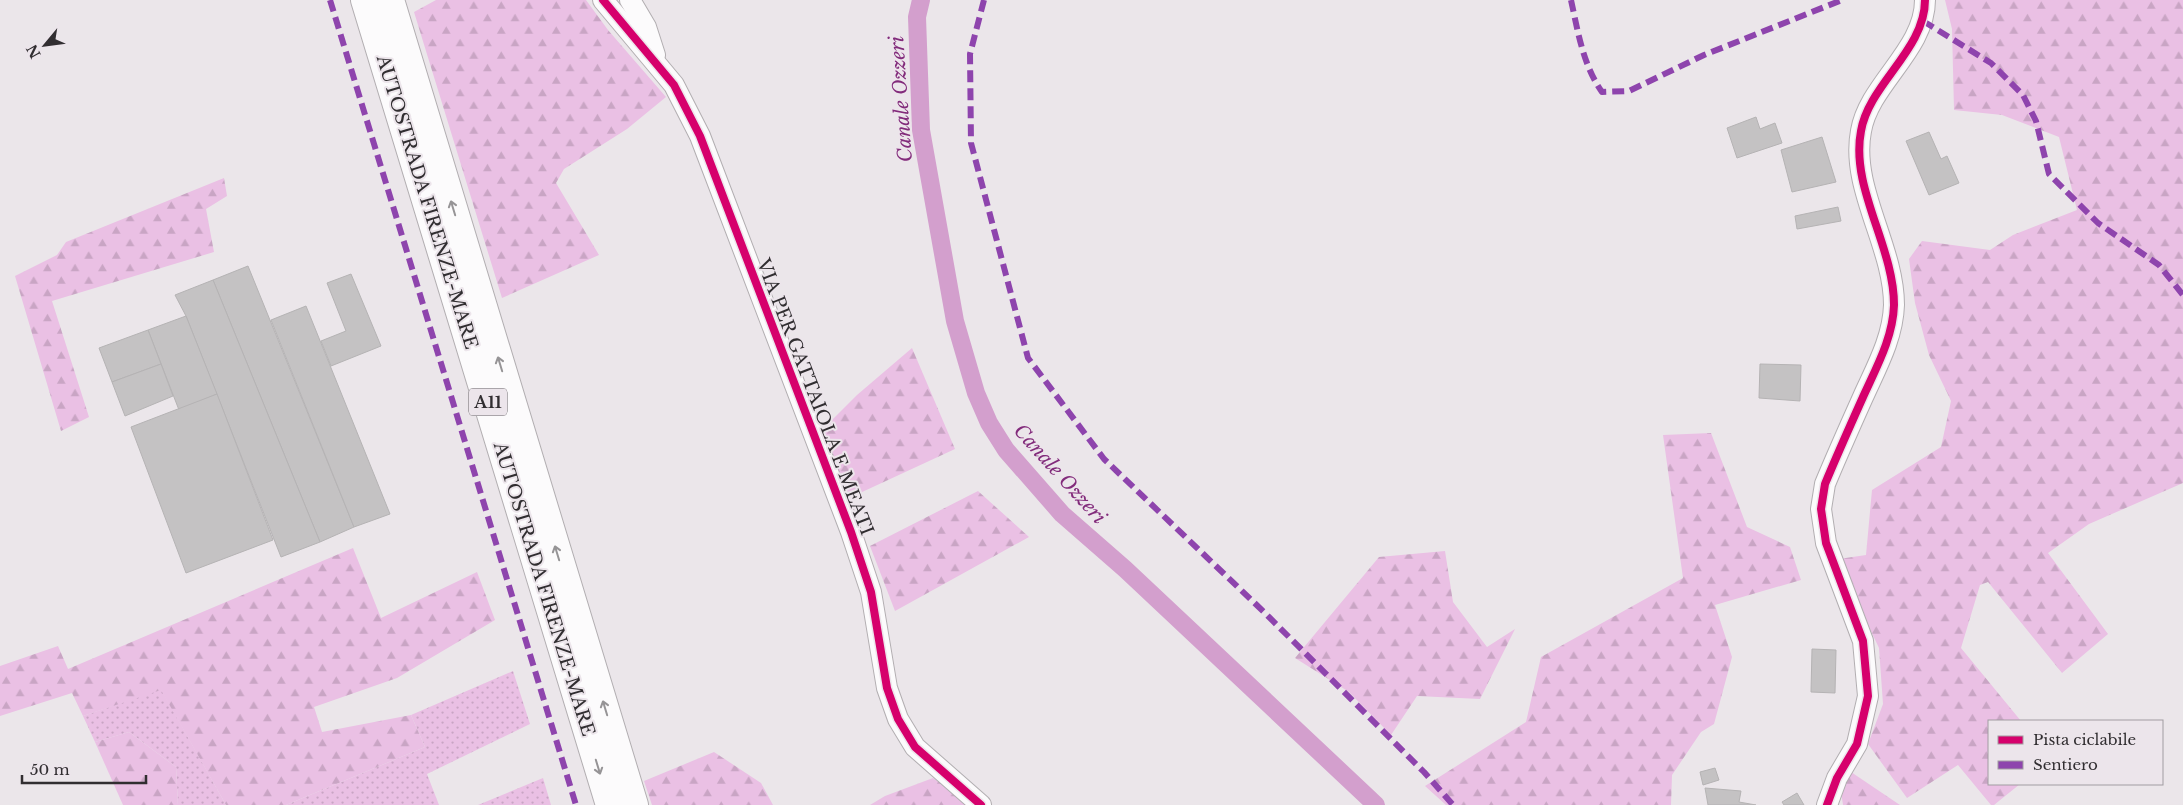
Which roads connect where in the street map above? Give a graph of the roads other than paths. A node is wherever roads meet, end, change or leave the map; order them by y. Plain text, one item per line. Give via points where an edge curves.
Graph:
1 (365, 0) edge
2 (390, 0) edge
3 (603, 0) edge
4 (630, 0) edge
5 (1925, 0) edge
6 (657, 64) junction
7 (610, 805) edge
8 (634, 805) edge
9 (981, 805) edge
10 (1827, 805) edge

1 -> 7 highway, AUTOSTRADA FIRENZE-MARE / A11
8 -> 2 highway, AUTOSTRADA FIRENZE-MARE / A11
3 - 6 street, VIA PER GATTAIOLA E MEATI
4 - 6 street via 646,27
5 - 10 street via 1923,21 1871,105 1861,128 1857,156 1888,266 1894,304 1887,345 1825,484 1821,509 1826,543 1863,641 1868,696 1857,744 1837,778
6 - 9 street, VIA PER GATTAIOLA E MEATI via 674,85 700,136 851,532 871,592 887,688 898,719 915,747

